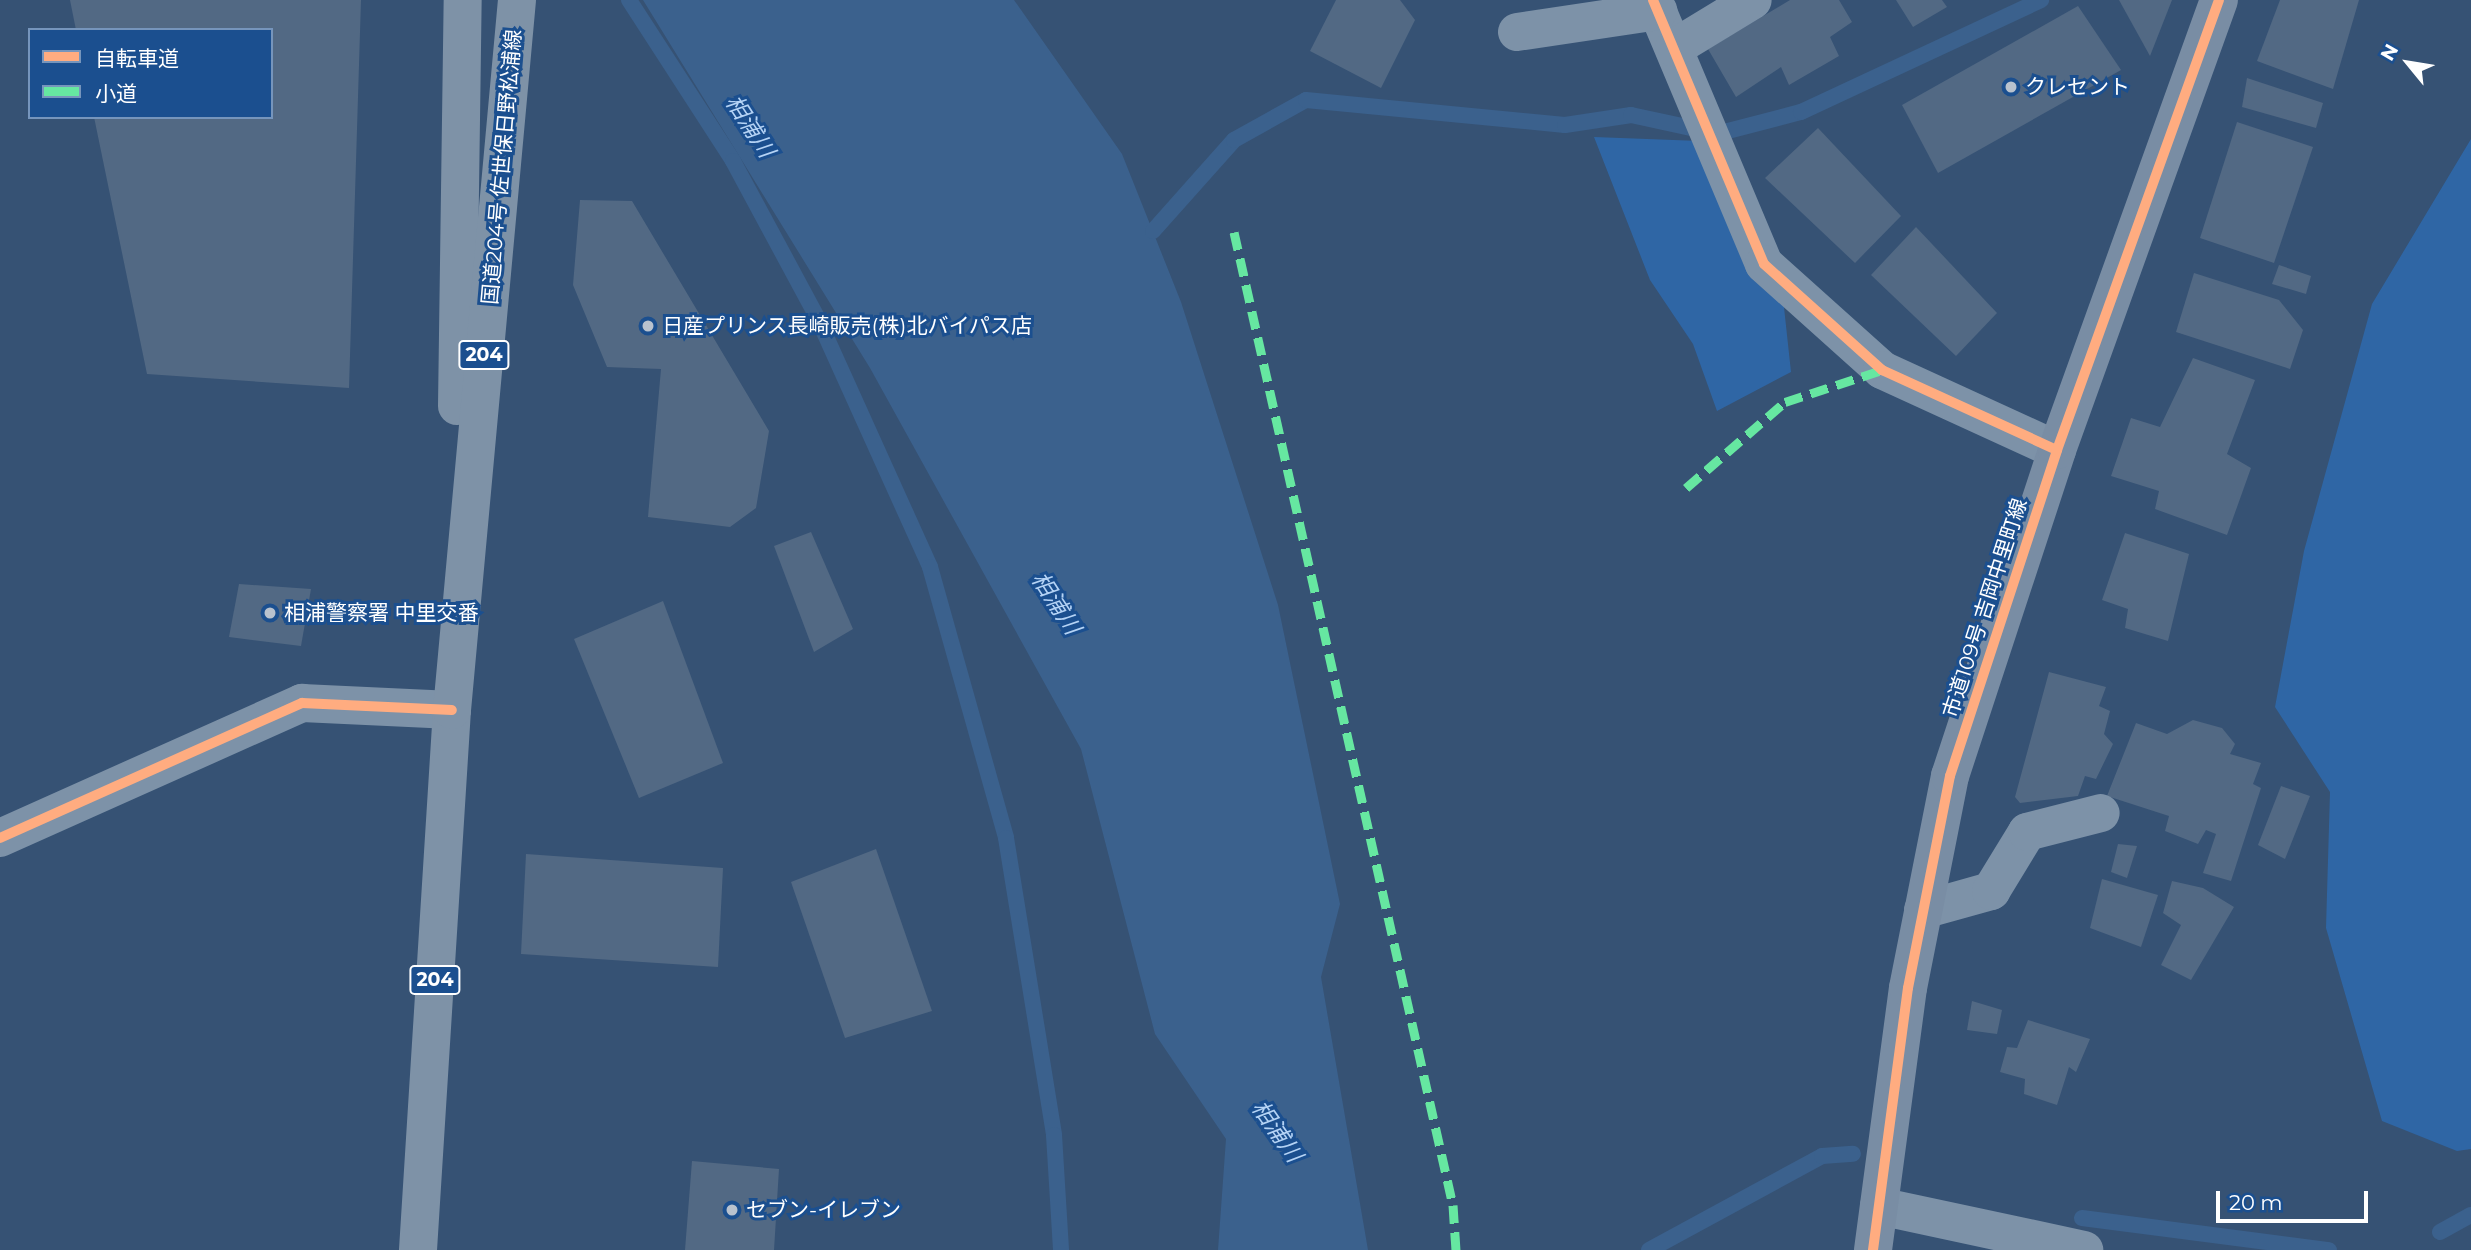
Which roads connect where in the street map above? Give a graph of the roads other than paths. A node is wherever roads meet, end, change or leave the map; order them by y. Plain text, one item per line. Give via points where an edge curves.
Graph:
1 (463, 0) edge
2 (517, 0) edge
3 (1753, 0) edge
4 (2219, 0) edge
5 (1655, 6) edge
6 (1517, 32) dead end
7 (1674, 48) junction
8 (2057, 450) junction
9 (452, 710) junction
10 (2101, 813) dead end
11 (0, 838) edge
12 (1923, 910) junction
13 (1880, 1206) junction
14 (418, 1250) edge
15 (1873, 1250) edge
16 (2084, 1250) edge

1 - 9 highway, 国道204号 佐世保日野松浦線 / 204
2 - 9 highway, 国道204号 佐世保日野松浦線 / 204
3 - 7 street
4 - 8 street, 市道109号 吉岡中里町線
5 - 6 street
5 - 7 street
7 - 8 street via 1764,264 1882,370
8 - 12 street, 市道109号 吉岡中里町線 via 1951,776
9 - 11 street via 302,704
9 - 14 highway, 国道204号 佐世保日野松浦線 / 204
10 - 12 street via 2027,832 1991,891
12 - 13 street, 市道109号 吉岡中里町線
13 - 15 street, 市道109号 吉岡中里町線
13 - 16 street

